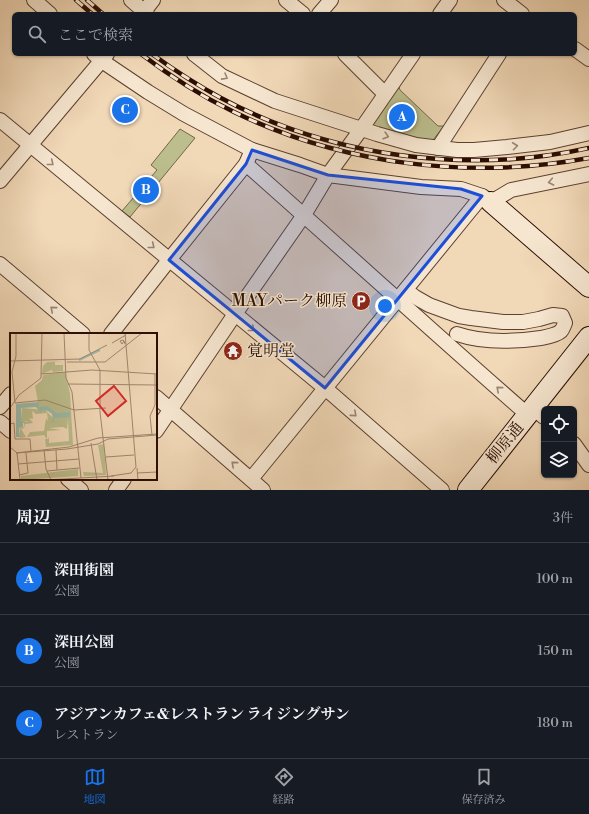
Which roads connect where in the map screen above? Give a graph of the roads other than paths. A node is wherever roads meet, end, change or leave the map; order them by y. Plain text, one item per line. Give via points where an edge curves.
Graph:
1 (34, 0) edge
2 (131, 0) edge
3 (153, 0) edge
4 (286, 0) edge
5 (330, 0) edge
6 (450, 0) edge
7 (504, 0) edge
8 (48, 12) edge
9 (143, 12) edge
10 (145, 12) edge
11 (301, 12) edge
12 (321, 12) edge
13 (441, 12) edge
14 (519, 12) edge
15 (101, 56) edge
16 (197, 56) edge
17 (347, 56) edge
18 (412, 56) edge
19 (498, 56) edge
20 (385, 94) junction
21 (0, 120) edge
22 (362, 128) junction
23 (589, 134) edge
24 (30, 145) junction
25 (438, 148) junction
26 (252, 150) junction
27 (246, 164) junction
28 (589, 174) edge
29 (328, 175) junction
30 (0, 181) edge
31 (487, 199) junction
32 (304, 215) junction
33 (169, 260) junction
34 (0, 264) edge
35 (589, 287) edge
36 (402, 295) junction
37 (235, 314) junction
38 (460, 316) junction
39 (66, 329) edge
40 (80, 333) edge
41 (112, 333) edge
42 (457, 334) junction
43 (589, 337) edge
44 (448, 345) junction
45 (325, 388) junction
46 (10, 395) edge
47 (157, 398) edge
48 (0, 407) edge
49 (170, 410) junction
50 (535, 413) edge
51 (0, 422) edge
52 (10, 430) edge
53 (157, 430) edge
54 (577, 448) edge
55 (589, 464) edge
56 (251, 479) junction
57 (69, 480) edge
58 (123, 480) edge
59 (81, 490) edge
60 (116, 490) edge
61 (263, 490) edge
62 (442, 490) edge
63 (468, 490) edge

1 - 8 street
2 - 9 street
3 - 10 street
4 - 11 street
5 - 12 street
6 - 13 street
7 - 14 street
15 - 24 street
15 - 26 street via 148,92
16 -> 22 street via 222,76 275,101
17 - 20 street
18 - 20 street
19 - 25 street
20 - 22 street
21 - 24 street
22 -> 25 street via 416,145
22 - 29 street
25 -> 23 street via 457,150 507,147
24 - 30 street
24 -> 33 street
26 - 27 street
26 - 29 street
27 - 32 street
27 - 33 street
28 -> 31 street via 510,190
29 - 31 street via 421,187 461,189
29 - 32 street
31 - 35 street
31 - 36 street
32 - 36 street
32 - 37 street
33 - 37 street
33 - 41 street
39 -> 34 street
36 - 38 street via 415,297
36 - 44 street
36 - 45 street
37 -> 45 street
37 - 49 street
38 - 42 street
38 - 42 street via 523,322 553,315 562,316 566,323 561,331 549,337 524,341 491,340
39 - 40 street
42 - 44 street
43 - 50 street, 柳原通
50 -> 44 street
45 - 56 street
45 -> 62 street
46 - 48 street
47 - 49 street
49 - 53 street
56 -> 49 street
50 - 63 street, 柳原通
51 - 52 street
54 - 55 street
56 - 61 street
57 - 59 street
58 - 60 street

